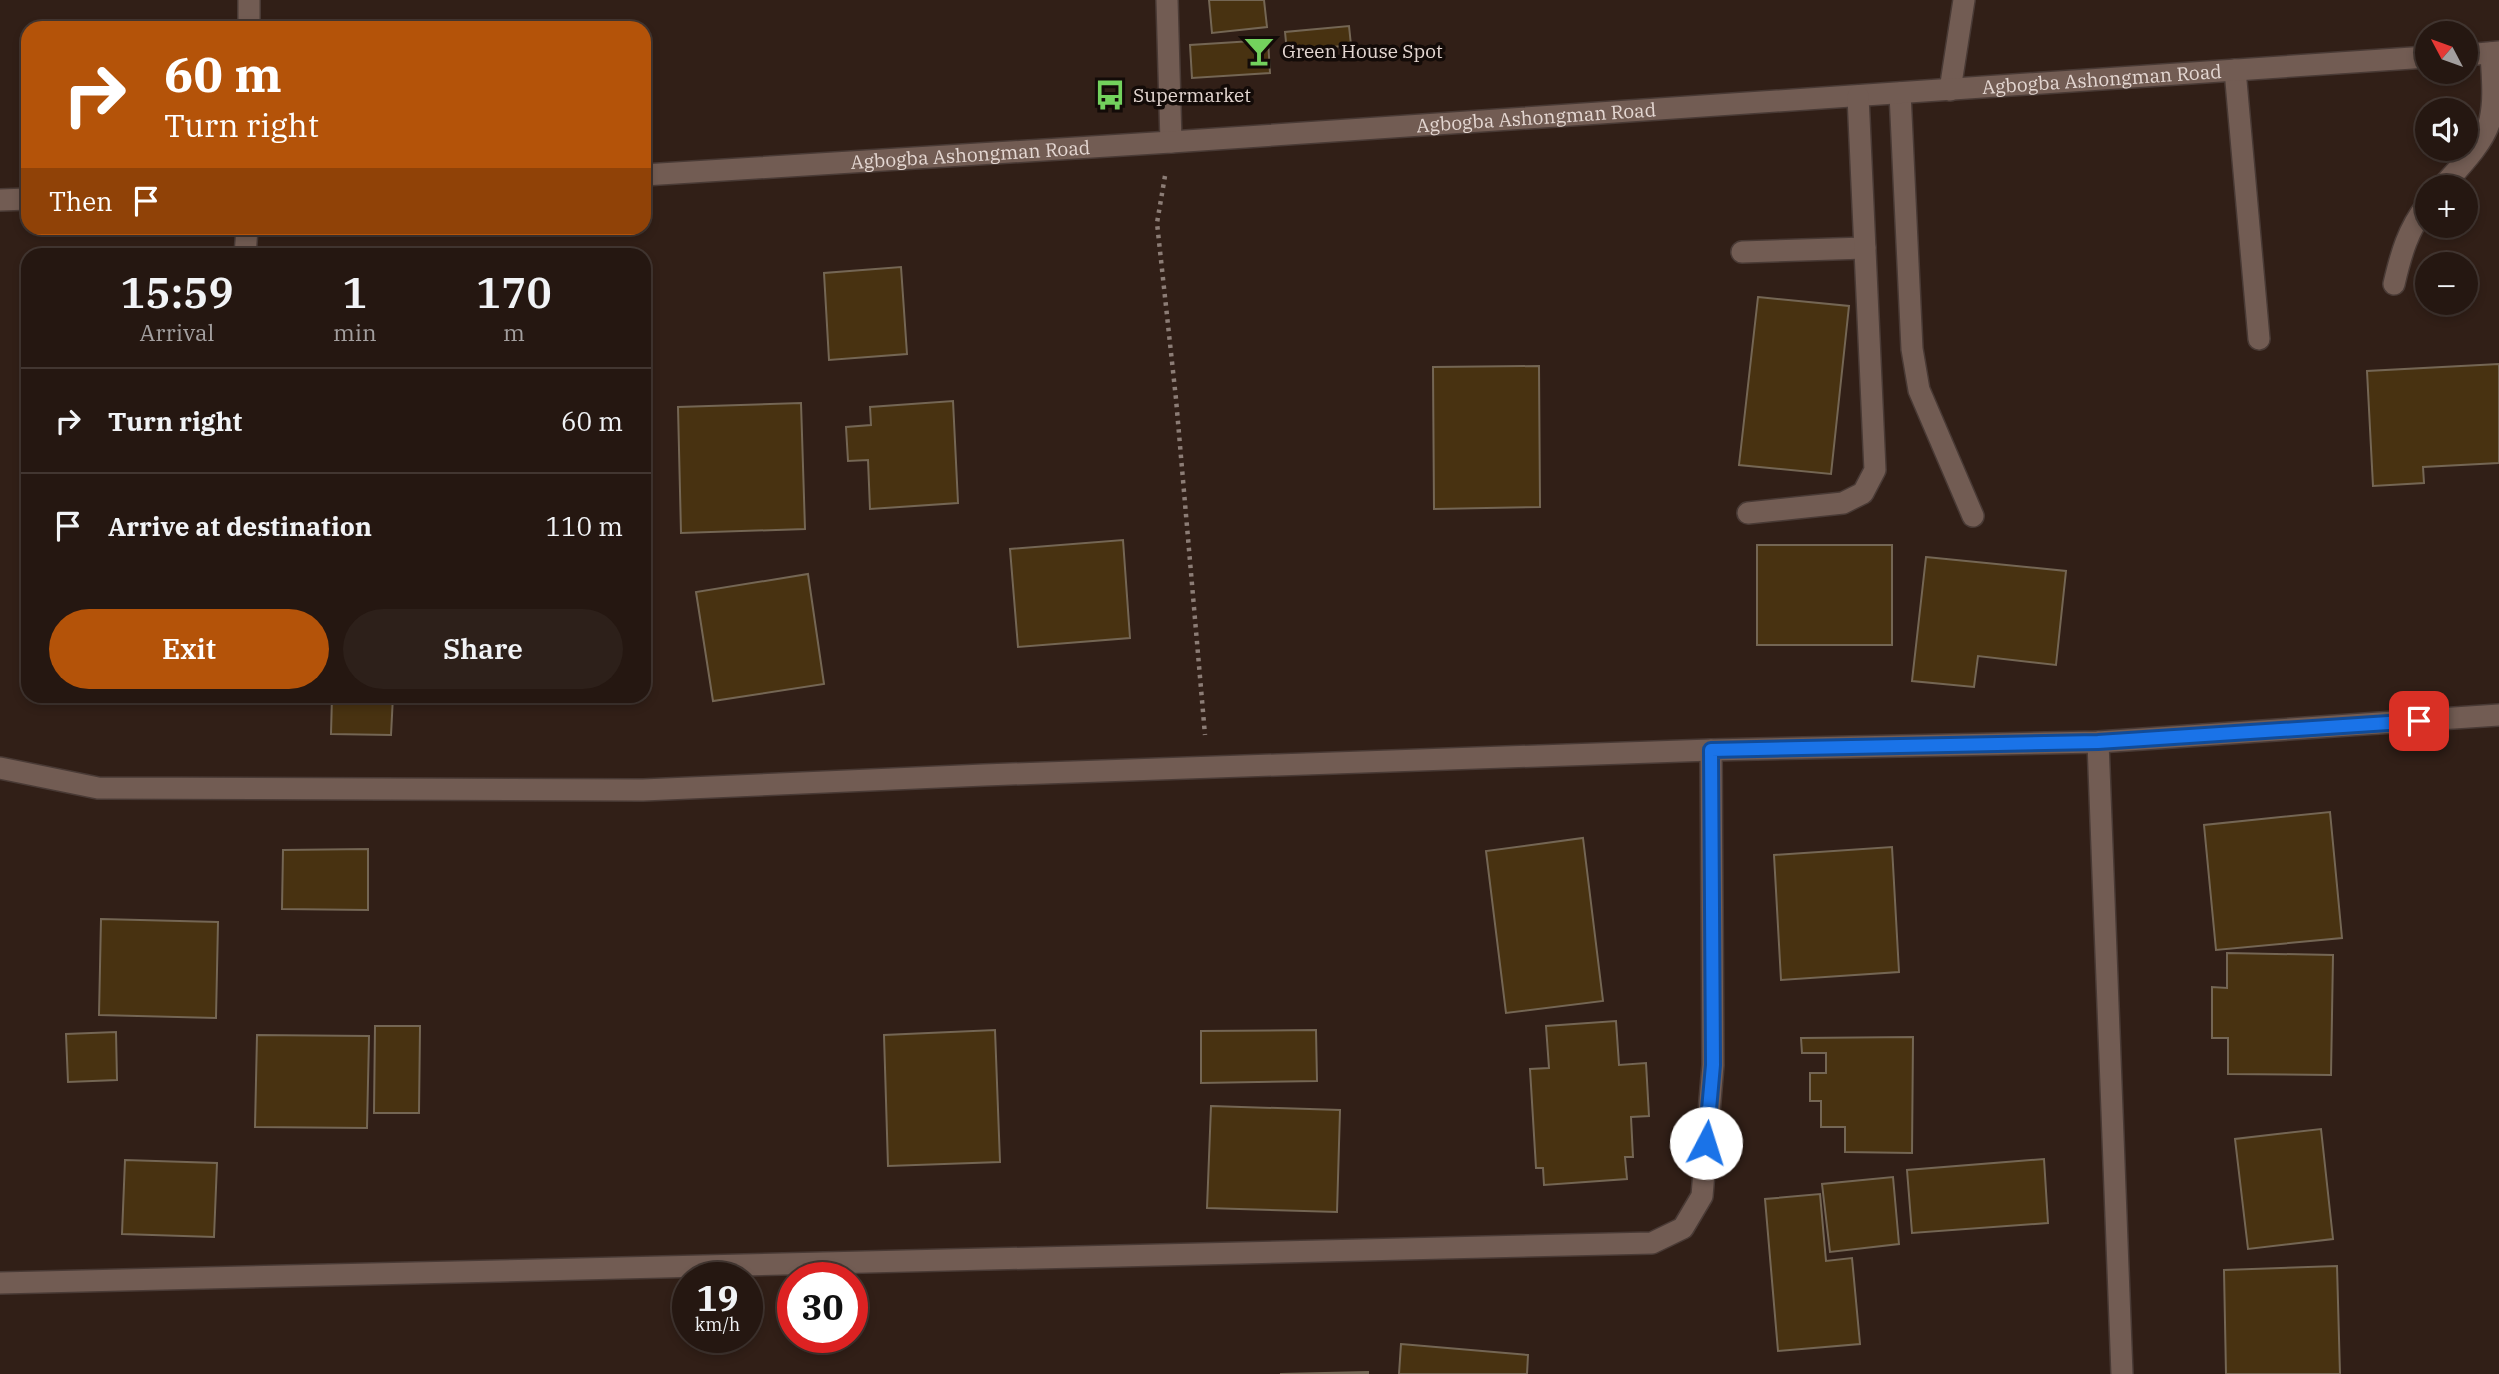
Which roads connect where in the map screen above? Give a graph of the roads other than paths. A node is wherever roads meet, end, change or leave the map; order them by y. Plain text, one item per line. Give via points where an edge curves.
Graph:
1 (249, 0) edge
2 (1167, 0) edge
3 (1964, 0) edge
4 (249, 21) edge
5 (2495, 53) edge
6 (2415, 58) edge
7 (2235, 71) junction
8 (1950, 90) junction
9 (1900, 93) junction
10 (1858, 96) junction
11 (1171, 142) junction
12 (651, 175) edge
13 (2452, 175) edge
14 (21, 198) edge
15 (0, 200) edge
16 (2415, 220) edge
17 (1865, 248) junction
18 (1742, 252) dead end
19 (2394, 284) dead end
20 (2259, 339) dead end
21 (1748, 513) dead end
22 (1973, 516) dead end
23 (2499, 715) edge
24 (2098, 742) junction
25 (1711, 750) junction
26 (0, 768) edge
27 (0, 1283) edge
28 (2122, 1374) edge

1 - 4 street
2 - 11 street
3 - 8 street
5 - 13 street via 2490,123
6 - 7 street, Agbogba Ashongman Road
7 - 8 street, Agbogba Ashongman Road
7 - 20 street
8 - 9 street, Agbogba Ashongman Road
9 - 10 street, Agbogba Ashongman Road
9 - 22 street via 1912,349 1919,390
10 - 11 street, Agbogba Ashongman Road
10 - 17 street
11 - 12 street, Agbogba Ashongman Road
14 - 15 street
16 - 19 street
17 - 18 street
17 - 21 street via 1875,470 1871,482 1859,497 1843,503
23 - 24 street
24 - 25 street
24 - 28 street
25 - 26 street via 643,790 98,788
25 - 27 street via 1713,1065 1702,1196 1683,1227 1652,1244

